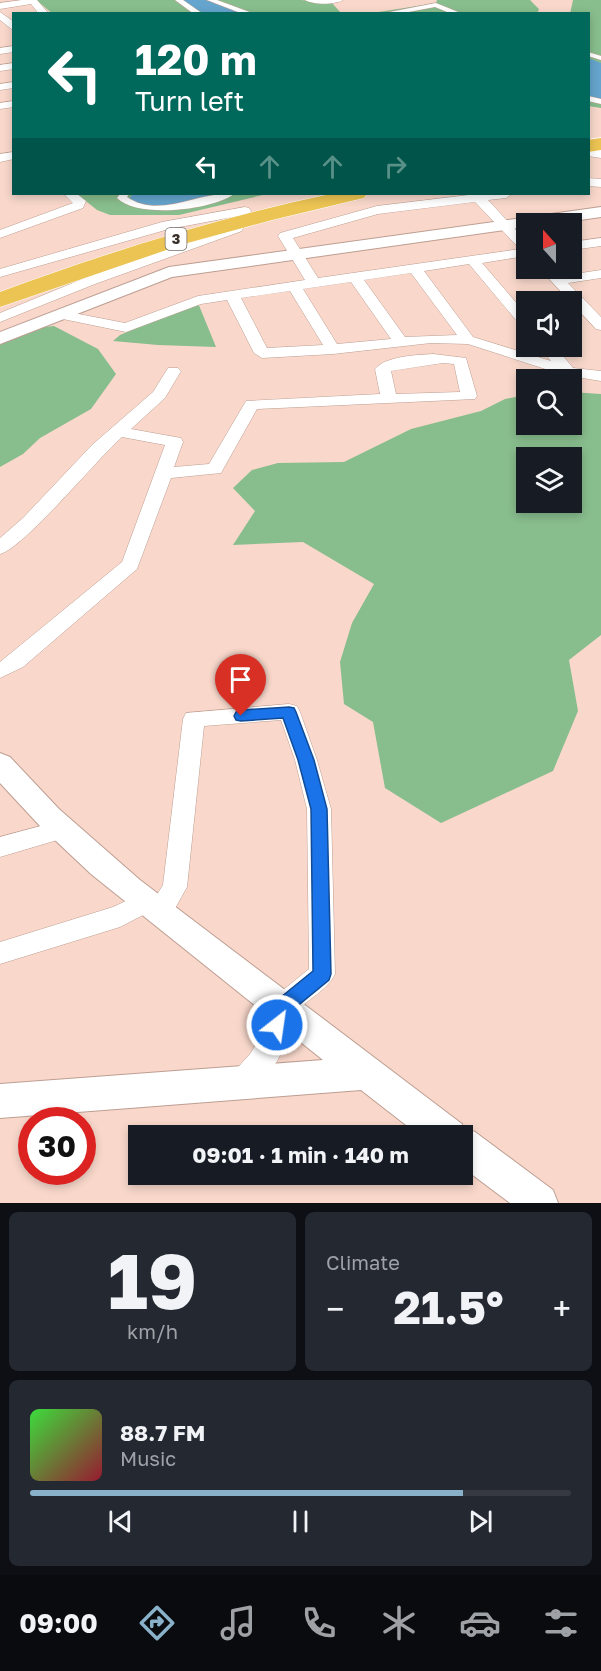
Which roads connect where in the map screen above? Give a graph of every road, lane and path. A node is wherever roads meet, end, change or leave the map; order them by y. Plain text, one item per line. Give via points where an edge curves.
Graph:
1 (178, 0) edge
2 (210, 0) edge
3 (310, 0) edge
4 (338, 0) edge
5 (0, 6) edge
6 (43, 12) edge
7 (197, 12) edge
8 (247, 12) edge
9 (394, 12) edge
10 (455, 12) edge
11 (0, 15) edge
12 (12, 26) edge
13 (71, 195) edge
14 (124, 195) edge
15 (225, 195) edge
16 (337, 195) edge
17 (497, 195) edge
18 (478, 197) junction
19 (245, 211) junction
20 (601, 212) edge
21 (504, 225) junction
22 (0, 234) edge
23 (516, 239) edge
24 (601, 242) edge
25 (582, 245) edge
26 (516, 252) edge
27 (297, 254) junction
28 (472, 260) junction
29 (415, 269) junction
30 (0, 273) edge
31 (601, 274) edge
32 (355, 277) junction
33 (557, 280) joint
34 (314, 283) junction
35 (294, 286) junction
36 (0, 290) edge
37 (231, 295) junction
38 (0, 300) edge
39 (594, 310) edge
40 (516, 311) edge
41 (58, 314) junction
42 (0, 318) edge
43 (601, 326) edge
44 (0, 338) edge
45 (468, 340) junction
46 (401, 342) junction
47 (333, 349) junction
48 (555, 357) edge
49 (559, 369) edge
50 (565, 369) edge
51 (173, 371) dead end
52 (582, 374) edge
53 (601, 376) edge
54 (389, 399) junction
55 (117, 431) junction
56 (165, 473) junction
57 (0, 548) edge
58 (0, 671) edge
59 (0, 764) edge
60 (63, 829) junction
61 (0, 847) edge
62 (152, 907) junction
63 (0, 952) edge
64 (281, 1008) junction
65 (366, 1074) junction
66 (240, 1084) junction
67 (0, 1101) edge
68 (434, 1125) edge
69 (473, 1153) edge
70 (540, 1203) edge

1 - 7 street
2 - 8 street
3 - 4 street
5 - 6 street via 33,1
9 - 10 street via 436,5
11 - 12 street
13 - 22 street via 79,204
14 - 15 street via 126,202 164,207
16 - 19 highway, 3
16 - 38 highway, 3 via 192,234
16 - 42 street via 225,232
17 - 18 street
18 - 21 street
18 - 27 street via 377,210 285,236
19 - 30 street via 167,225
19 - 36 highway, 3 via 131,244
20 - 21 street
21 - 23 street
21 - 27 street
24 - 25 street
26 - 28 street
27 - 34 street
27 - 41 street via 169,272
28 - 29 street
28 - 40 street
29 - 32 street
29 - 45 street
31 - 33 street
32 - 34 street
32 - 46 street
33 - 39 street
34 - 35 street
35 - 37 street
35 - 47 street
37 - 41 street via 198,300 126,328
37 - 47 street via 262,353
39 - 43 street
41 - 44 street
45 - 46 street
45 - 49 street
46 - 47 street
48 - 50 street
51 - 55 street via 159,395
52 - 53 street
54 - 54 street via 469,396 460,360 435,358 388,366 383,369
54 - 56 street via 252,404 214,469
55 - 56 street via 175,442
55 - 57 street
56 - 58 street via 130,565 16,662
59 - 60 street
60 - 61 street
60 - 62 street
62 - 63 street
62 - 64 street
62 - 64 street via 175,887 194,719 289,712 319,809 322,974
64 - 65 street
64 - 66 street via 273,1042
65 - 66 street
65 - 68 street
66 - 67 street
69 - 70 street

